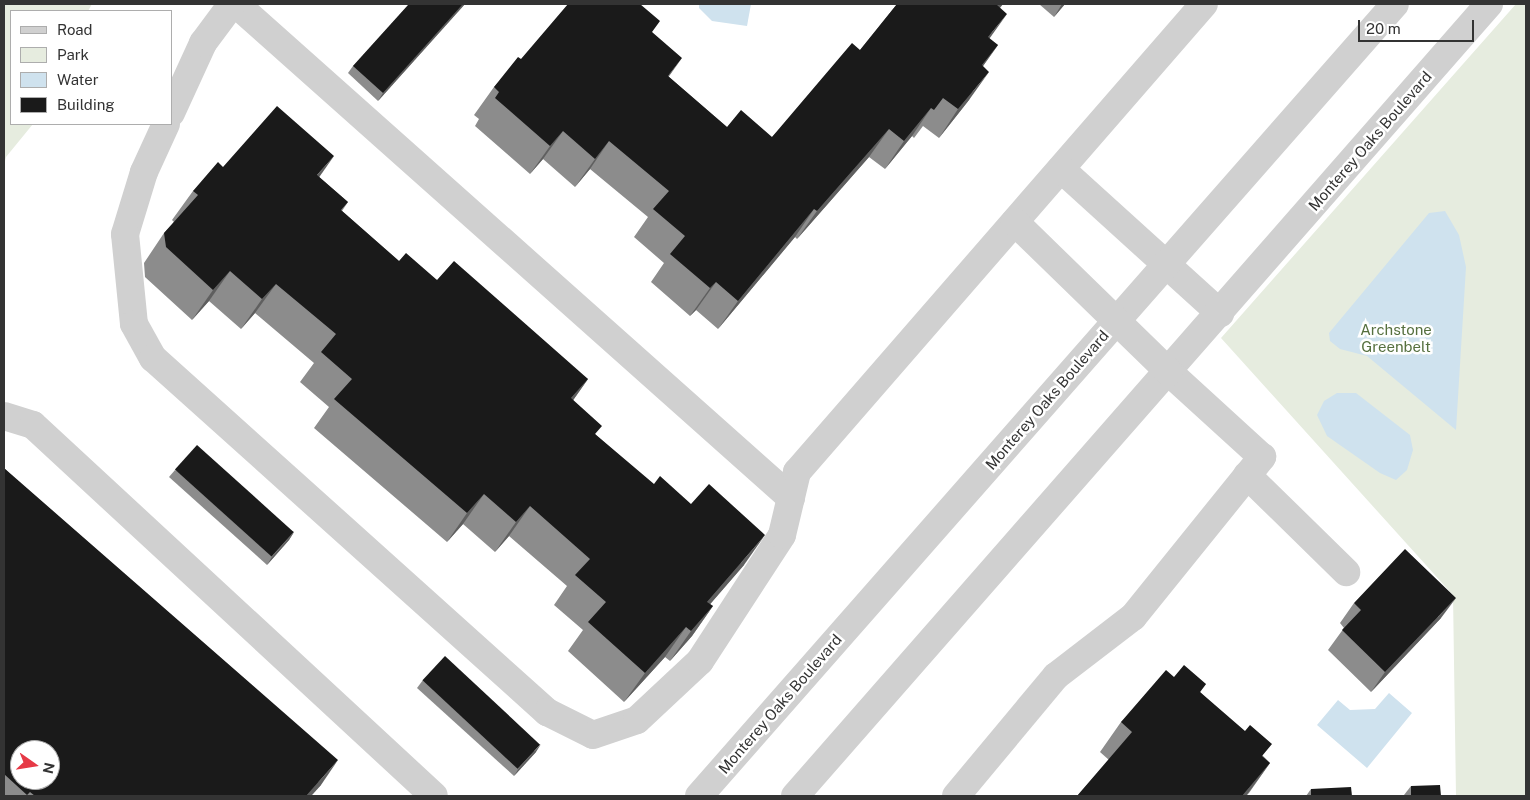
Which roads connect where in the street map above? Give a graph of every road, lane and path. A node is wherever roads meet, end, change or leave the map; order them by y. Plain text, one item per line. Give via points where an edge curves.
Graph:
1 (232, 4) edge
2 (236, 4) edge
3 (1204, 4) edge
4 (1395, 4) edge
5 (1489, 4) edge
6 (172, 110) edge
7 (166, 125) edge
8 (1061, 169) junction
9 (1015, 222) junction
10 (1165, 265) junction
11 (1220, 312) junction
12 (1117, 320) junction
13 (1168, 372) junction
14 (4, 416) edge
15 (1247, 476) junction
16 (791, 498) junction
17 (1346, 572) dead end
18 (421, 792) edge
19 (699, 796) edge
20 (795, 796) edge
21 (956, 796) edge

1 - 6 street via 203,43
2 - 16 street
3 - 8 street
4 - 10 street, Monterey Oaks Boulevard
5 - 11 street, Monterey Oaks Boulevard
7 - 16 street via 144,172 125,234 134,324 152,358 547,712 593,735 637,720 700,661 782,535
8 - 9 street
8 - 10 street
9 - 12 street
9 - 16 street via 797,472
10 - 11 street
10 - 12 street, Monterey Oaks Boulevard
11 - 13 street, Monterey Oaks Boulevard
12 - 13 street
12 - 19 street, Monterey Oaks Boulevard
13 - 15 street via 1262,457
13 - 20 street, Monterey Oaks Boulevard
14 - 18 street via 33,425
15 - 17 street
15 - 21 street via 1133,617 1056,676

